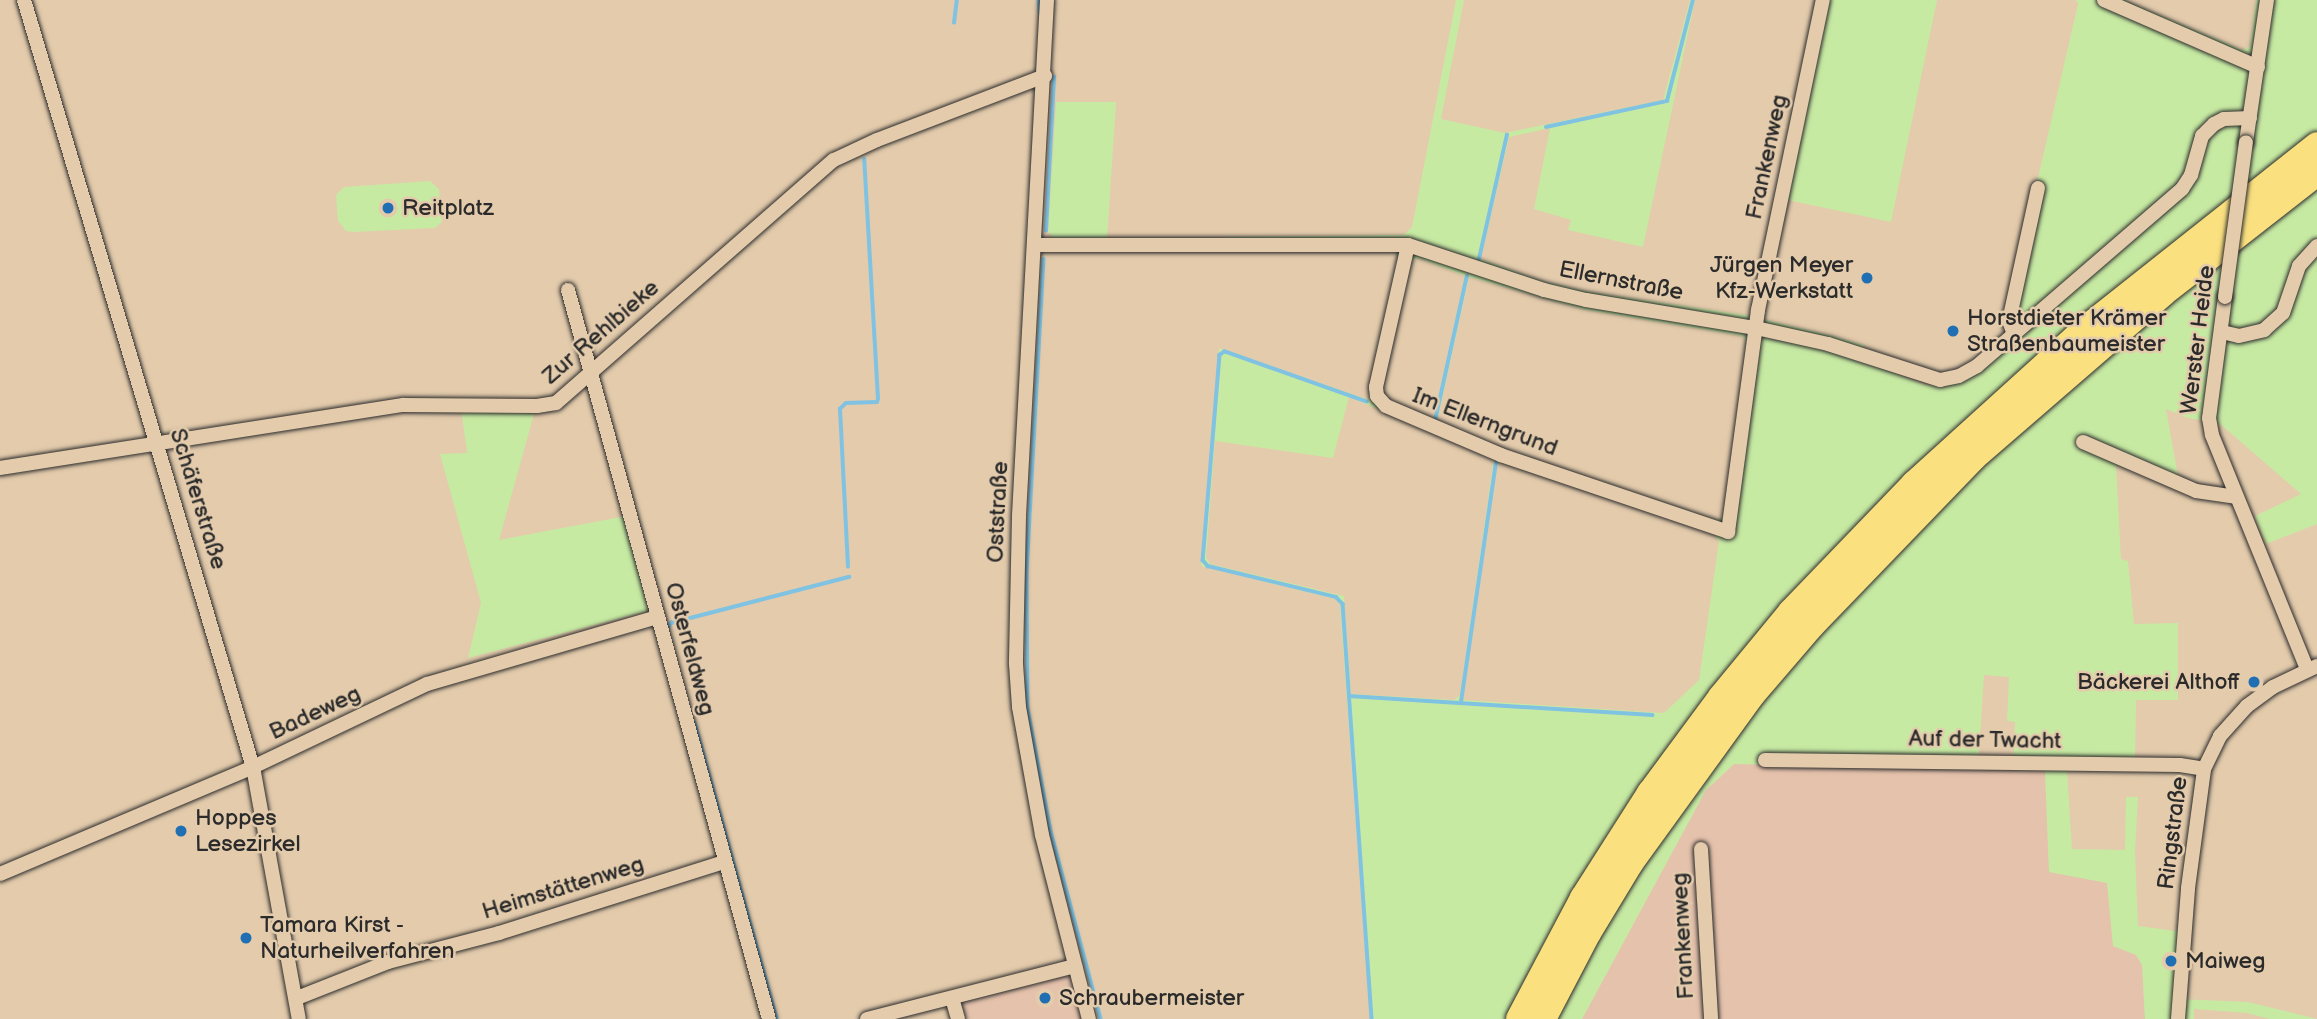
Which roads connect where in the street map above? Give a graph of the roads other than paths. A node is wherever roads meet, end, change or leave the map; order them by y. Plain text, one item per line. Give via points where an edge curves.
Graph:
1 (24, 0) edge
2 (1047, 0) edge
3 (1823, 0) edge
4 (2104, 0) edge
5 (2267, 0) edge
6 (2258, 66) junction
7 (1045, 76) junction
8 (2250, 118) junction
9 (2317, 145) edge
10 (2317, 173) edge
11 (2038, 188) dead end
12 (1036, 245) junction
13 (1408, 245) junction
14 (2317, 246) edge
15 (568, 289) dead end
16 (1756, 328) junction
17 (2222, 332) junction
18 (2014, 334) junction
19 (592, 374) junction
20 (2083, 442) dead end
21 (158, 443) junction
22 (0, 468) edge
23 (2236, 497) junction
24 (1728, 533) joint
25 (657, 617) junction
26 (2312, 668) edge
27 (1765, 760) dead end
28 (253, 767) junction
29 (2204, 769) junction
30 (1701, 849) dead end
31 (724, 862) junction
32 (0, 874) edge
33 (1075, 965) junction
34 (297, 998) junction
35 (952, 998) junction
36 (299, 1019) edge
37 (769, 1019) edge
38 (867, 1019) edge
39 (958, 1019) edge
40 (1089, 1019) edge
41 (1519, 1019) edge
42 (1543, 1019) edge
43 (1711, 1019) edge
44 (2178, 1019) edge

1 - 21 street, Schäferstraße
2 - 7 street, Oststraße
3 - 16 street, Frankenweg
4 - 6 street
5 - 6 street, Werster Heide
6 - 8 street, Werster Heide
7 - 12 street, Oststraße
7 - 19 street, Zur Rehlbieke via 877,139 834,160
8 - 17 street, Werster Heide, bridge
8 - 18 street, Ellernstraße via 2214,124 2202,136 2182,189
9 - 41 highway via 2085,329 1914,484 1791,612 1650,793 1583,898
10 - 42 highway via 2162,294 1973,458 1812,625 1752,695 1631,862
11 - 18 street via 2009,321
12 - 13 street, Ellernstraße
12 - 33 street, Oststraße via 1019,516 1016,664 1029,770
13 - 16 street, Ellernstraße via 1544,290
13 - 24 street, Im Ellerngrund via 1376,387 1386,406 1501,455
14 - 17 street via 2299,266 2283,313 2264,330 2239,335
15 - 19 street, Osterfeldweg
16 - 18 street, Ellernstraße via 1870,355 1940,380 1978,366
16 - 24 street, Frankenweg
17 - 23 street, Werster Heide via 2209,418
19 - 21 street, Zur Rehlbieke via 556,403 403,405
19 - 25 street, Osterfeldweg
20 - 23 street via 2196,491
21 - 22 street, Zur Rehlbieke
21 - 28 street, Schäferstraße
23 - 26 street, Werster Heide
25 - 28 street, Badeweg via 427,684
25 - 31 street, Osterfeldweg
26 - 29 street, Ringstraße via 2273,687 2238,715 2220,736
27 - 29 street, Auf der Twacht via 2180,765
28 - 32 street, Badeweg
28 - 34 street, Schäferstraße
29 - 44 street, Ringstraße via 2188,888
30 - 43 street, Frankenweg
31 - 34 street, Heimstättenweg via 499,933 388,962
31 - 37 street, Osterfeldweg
33 - 35 street
33 - 40 street, Oststraße
34 - 36 street, Schäferstraße
35 - 38 street
35 - 39 street

